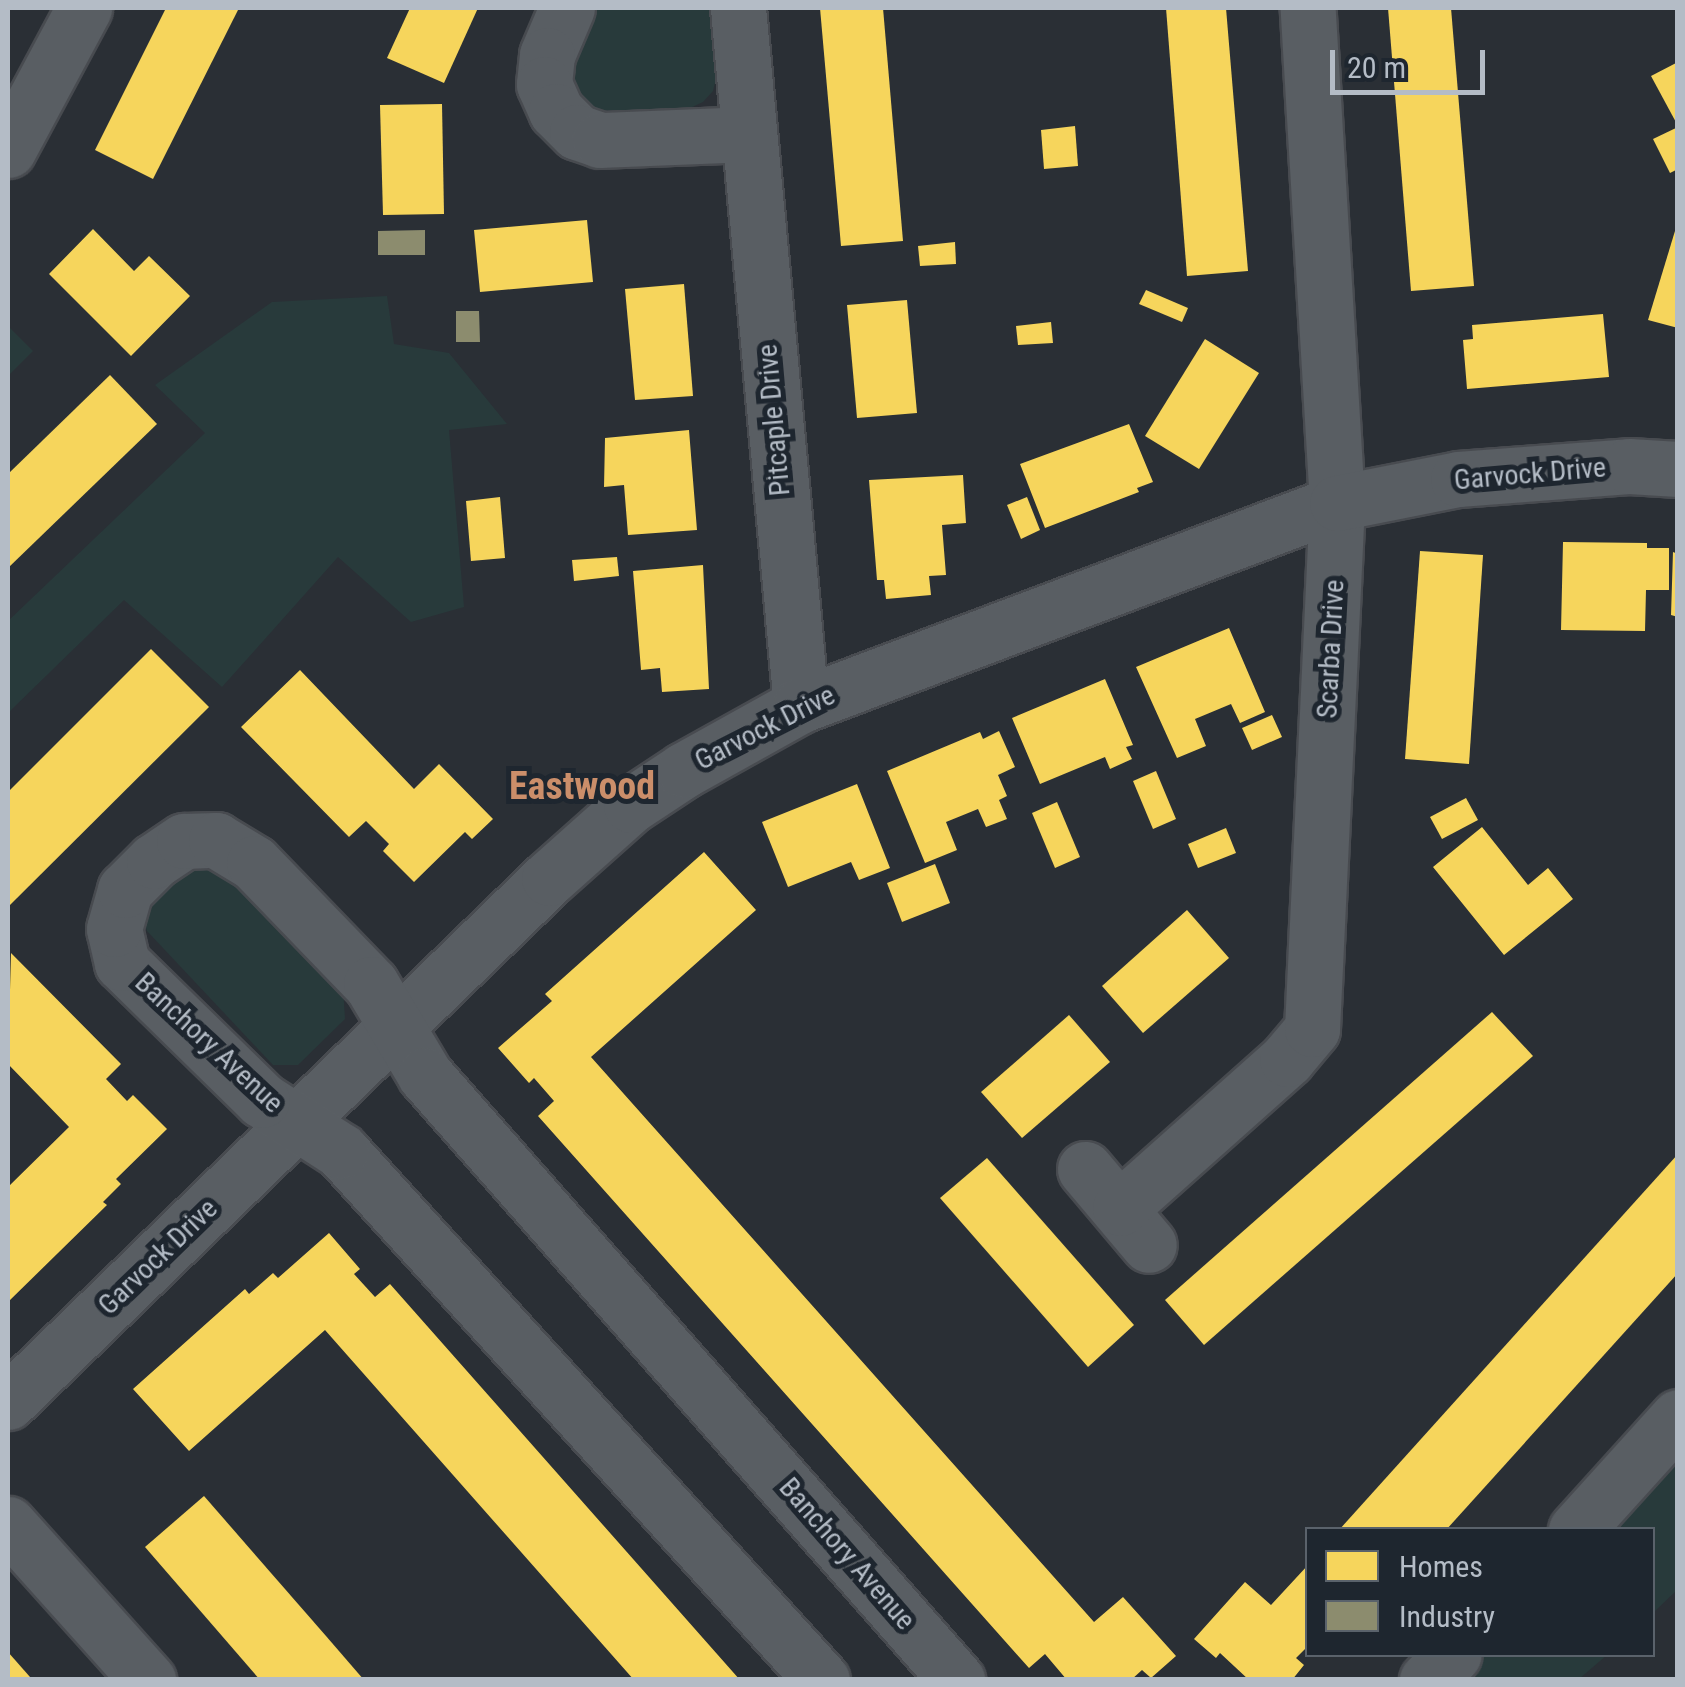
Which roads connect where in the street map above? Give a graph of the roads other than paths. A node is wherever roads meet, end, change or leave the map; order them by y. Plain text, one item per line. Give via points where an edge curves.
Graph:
1 (84, 8) edge
2 (567, 8) edge
3 (738, 8) edge
4 (1308, 8) edge
5 (747, 134) junction
6 (8, 150) edge
7 (1678, 470) edge
8 (1337, 504) junction
9 (801, 705) junction
10 (395, 1023) junction
11 (297, 1122) junction
12 (1118, 1207) dead end
13 (8, 1402) edge
14 (1678, 1417) edge
15 (8, 1524) edge
16 (1579, 1527) edge
17 (1451, 1657) edge
18 (148, 1680) edge
19 (822, 1680) edge
20 (957, 1680) edge
21 (1427, 1680) edge

1 - 6 street
2 - 5 street via 547,55 544,84 556,111 577,132 600,140
3 - 5 street, Pitcaple Drive
4 - 8 street, Scarba Drive
5 - 9 street, Pitcaple Drive
7 - 8 street, Garvock Drive via 1629,466 1458,478
8 - 9 street, Garvock Drive
8 - 12 street, Scarba Drive via 1312,1029 1288,1059
9 - 10 street, Garvock Drive via 631,805
10 - 11 street, Garvock Drive
10 - 11 street, Banchory Avenue via 371,984 254,863 216,840 184,841 125,890 114,930 122,963 262,1100
10 - 20 street, Banchory Avenue via 425,1074
11 - 13 street, Garvock Drive
11 - 19 street, Banchory Avenue via 341,1151
14 - 16 street
15 - 18 street
17 - 21 street

